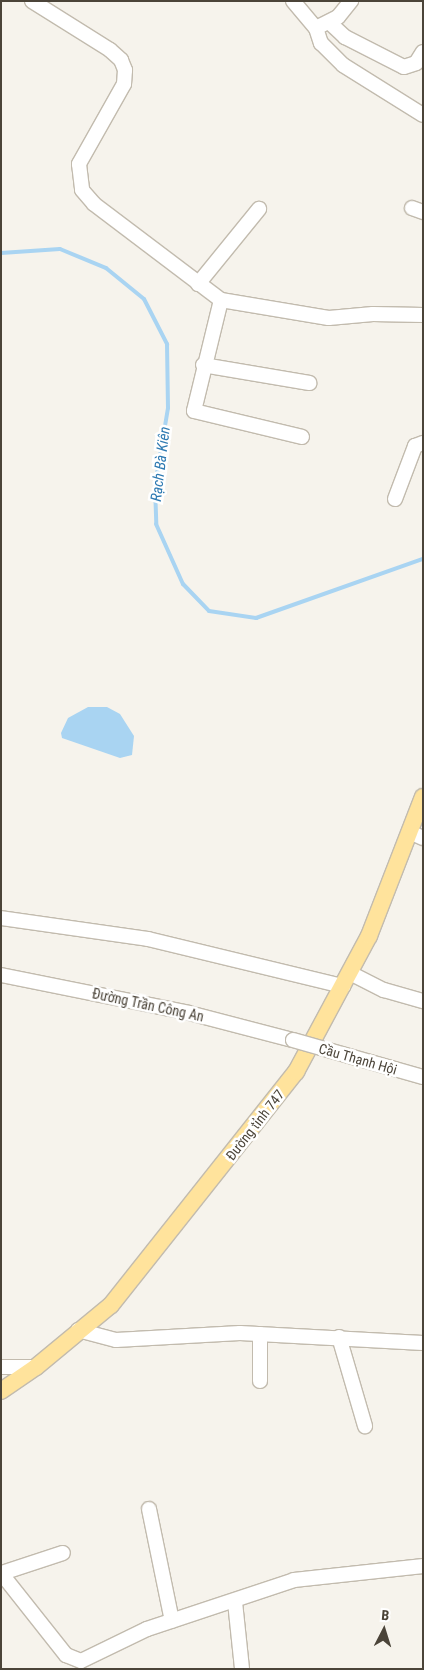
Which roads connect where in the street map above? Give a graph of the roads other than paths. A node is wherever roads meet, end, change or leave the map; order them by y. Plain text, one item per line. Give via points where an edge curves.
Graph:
1 (32, 1) edge
2 (293, 1) edge
3 (351, 1) edge
4 (330, 23) junction
5 (316, 28) junction
6 (423, 52) edge
7 (423, 115) edge
8 (259, 209) dead end
9 (198, 284) junction
10 (221, 300) junction
11 (423, 315) edge
12 (203, 364) junction
13 (309, 383) dead end
14 (302, 437) dead end
15 (423, 443) edge
16 (395, 499) dead end
17 (423, 797) edge
18 (416, 835) edge
19 (1, 918) edge
20 (1, 975) edge
21 (347, 980) junction
22 (423, 1002) edge
23 (293, 1040) joint
24 (423, 1077) edge
25 (78, 1330) junction
26 (260, 1334) junction
27 (339, 1337) junction
28 (423, 1343) edge
29 (1, 1367) edge
30 (36, 1367) junction
31 (260, 1381) dead end
32 (1, 1391) edge
33 (365, 1426) dead end
34 (149, 1510) dead end
35 (63, 1554) dead end
36 (423, 1566) edge
37 (1, 1573) edge
38 (235, 1602) junction
39 (172, 1621) junction
40 (79, 1665) edge
41 (242, 1669) edge

1 - 9 street via 110,50 126,70 124,84 80,164 82,190 94,204
2 - 5 street
3 - 4 street
4 - 5 street
4 - 6 street via 345,37 404,67 416,63
5 - 7 street via 321,43 343,65
8 - 9 street
9 - 10 street
10 - 11 street via 329,318 373,314
10 - 12 street
12 - 13 street
12 - 14 street via 194,406 197,414
15 - 16 street via 415,446
17 - 18 main road, Đường tỉnh 747
18 - 21 main road, Đường tỉnh 747
19 - 21 street via 148,939
20 - 23 street, Đường Trần Công An via 189,1013
21 - 22 street
21 - 25 main road, Đường tỉnh 747 via 290,1079 111,1305
23 - 24 street, Cầu Thạnh Hội, bridge
25 - 26 street via 116,1340
25 - 30 main road, Đường tỉnh 747
26 - 27 street
26 - 31 street
27 - 28 street
27 - 33 street
29 - 30 street
30 - 32 main road, Đường tỉnh 747
34 - 39 street
35 - 37 street
36 - 38 street via 294,1580
37 - 40 street via 61,1649
38 - 39 street
38 - 41 street
39 - 40 street via 147,1628

